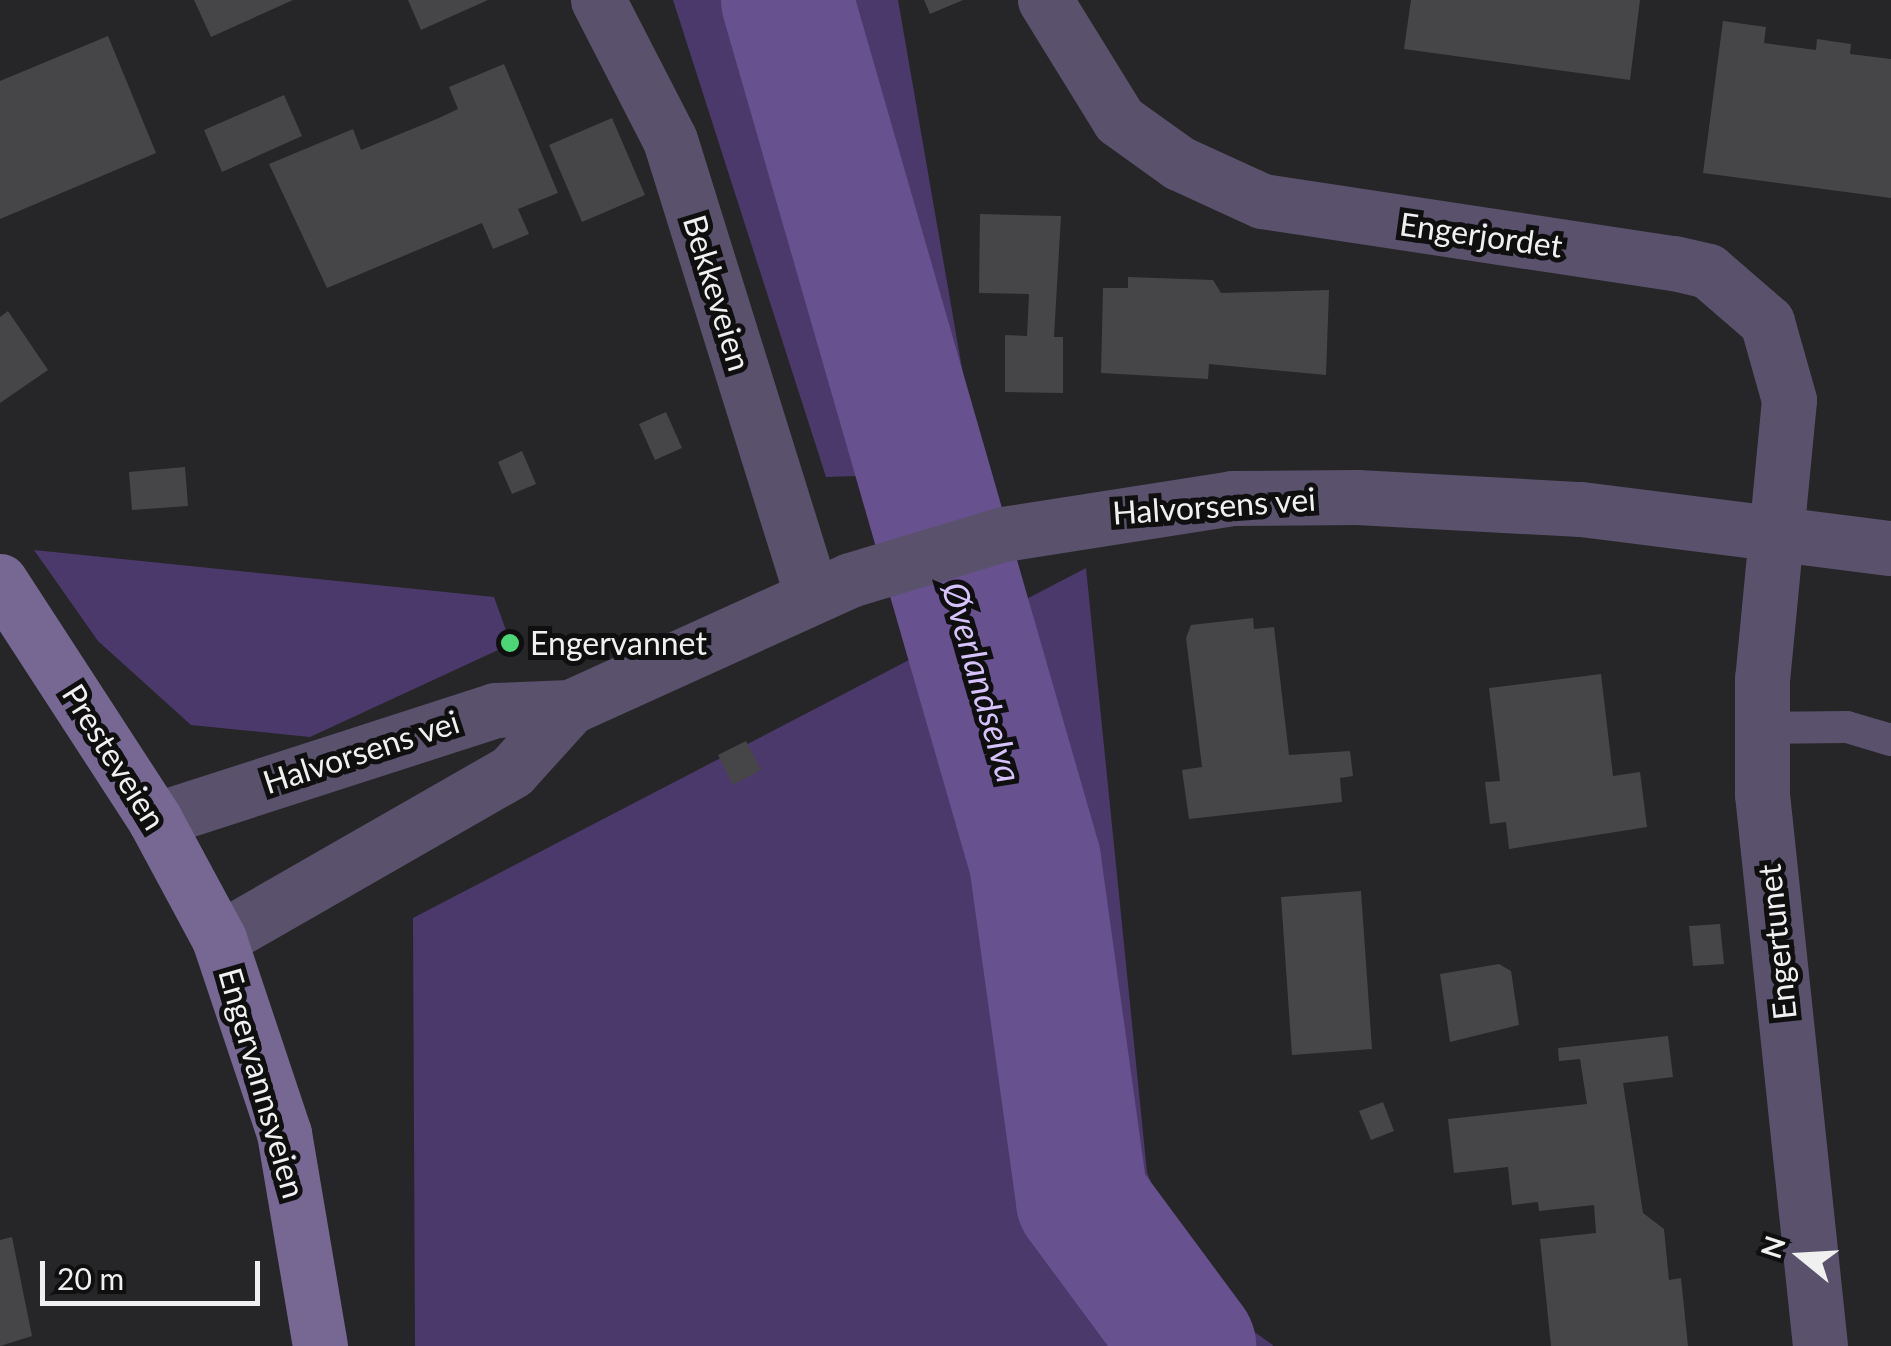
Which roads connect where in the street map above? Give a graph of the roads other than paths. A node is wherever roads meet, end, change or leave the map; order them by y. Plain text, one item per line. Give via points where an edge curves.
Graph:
1 (598, 0) edge
2 (1045, 0) edge
3 (1773, 537) junction
4 (1891, 548) edge
5 (0, 581) edge
6 (831, 588) junction
7 (570, 707) junction
8 (1763, 728) junction
9 (1891, 740) edge
10 (155, 820) junction
11 (219, 939) junction
12 (320, 1346) edge
13 (1820, 1346) edge

1 - 6 street, Bekkeveien via 670,140
2 - 3 street, Engerjordet via 1119,120 1179,163 1262,201 1674,263 1744,296 1767,322 1789,400
3 - 4 street, Halvorsens vei
3 - 6 street, Halvorsens vei via 1581,509 1232,498 1003,534
3 - 8 street, Engertunet
5 - 10 main road, Presteveien
6 - 7 street, Halvorsens vei
7 - 10 street, Halvorsens vei via 495,710
7 - 11 street, Halvorsens vei via 512,771
8 - 9 lane via 1847,727
8 - 13 street, Engertunet
10 - 11 main road, Presteveien
11 - 12 main road, Engervannsveien via 284,1133

